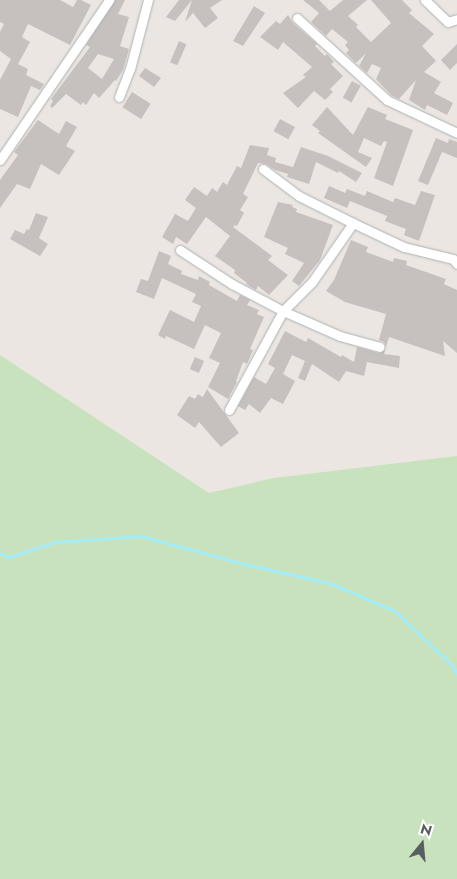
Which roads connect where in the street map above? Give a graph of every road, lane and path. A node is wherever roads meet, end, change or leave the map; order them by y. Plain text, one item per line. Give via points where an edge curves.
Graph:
1 (109, 0) edge
2 (148, 0) edge
3 (425, 0) edge
4 (297, 18) dead end
5 (457, 19) edge
6 (119, 97) dead end
7 (457, 133) edge
8 (0, 160) edge
9 (263, 169) dead end
10 (353, 223) junction
11 (180, 250) dead end
12 (457, 250) edge
13 (455, 261) edge
14 (283, 311) junction
15 (380, 347) dead end
16 (229, 410) dead end

1 - 8 street
2 - 6 street
3 - 5 street via 448,22
4 - 7 street via 387,100
9 - 10 street via 299,196
10 - 13 street via 404,246
10 - 14 street via 312,282
11 - 14 street via 232,284
12 - 13 street
14 - 15 street via 340,336
14 - 16 street

